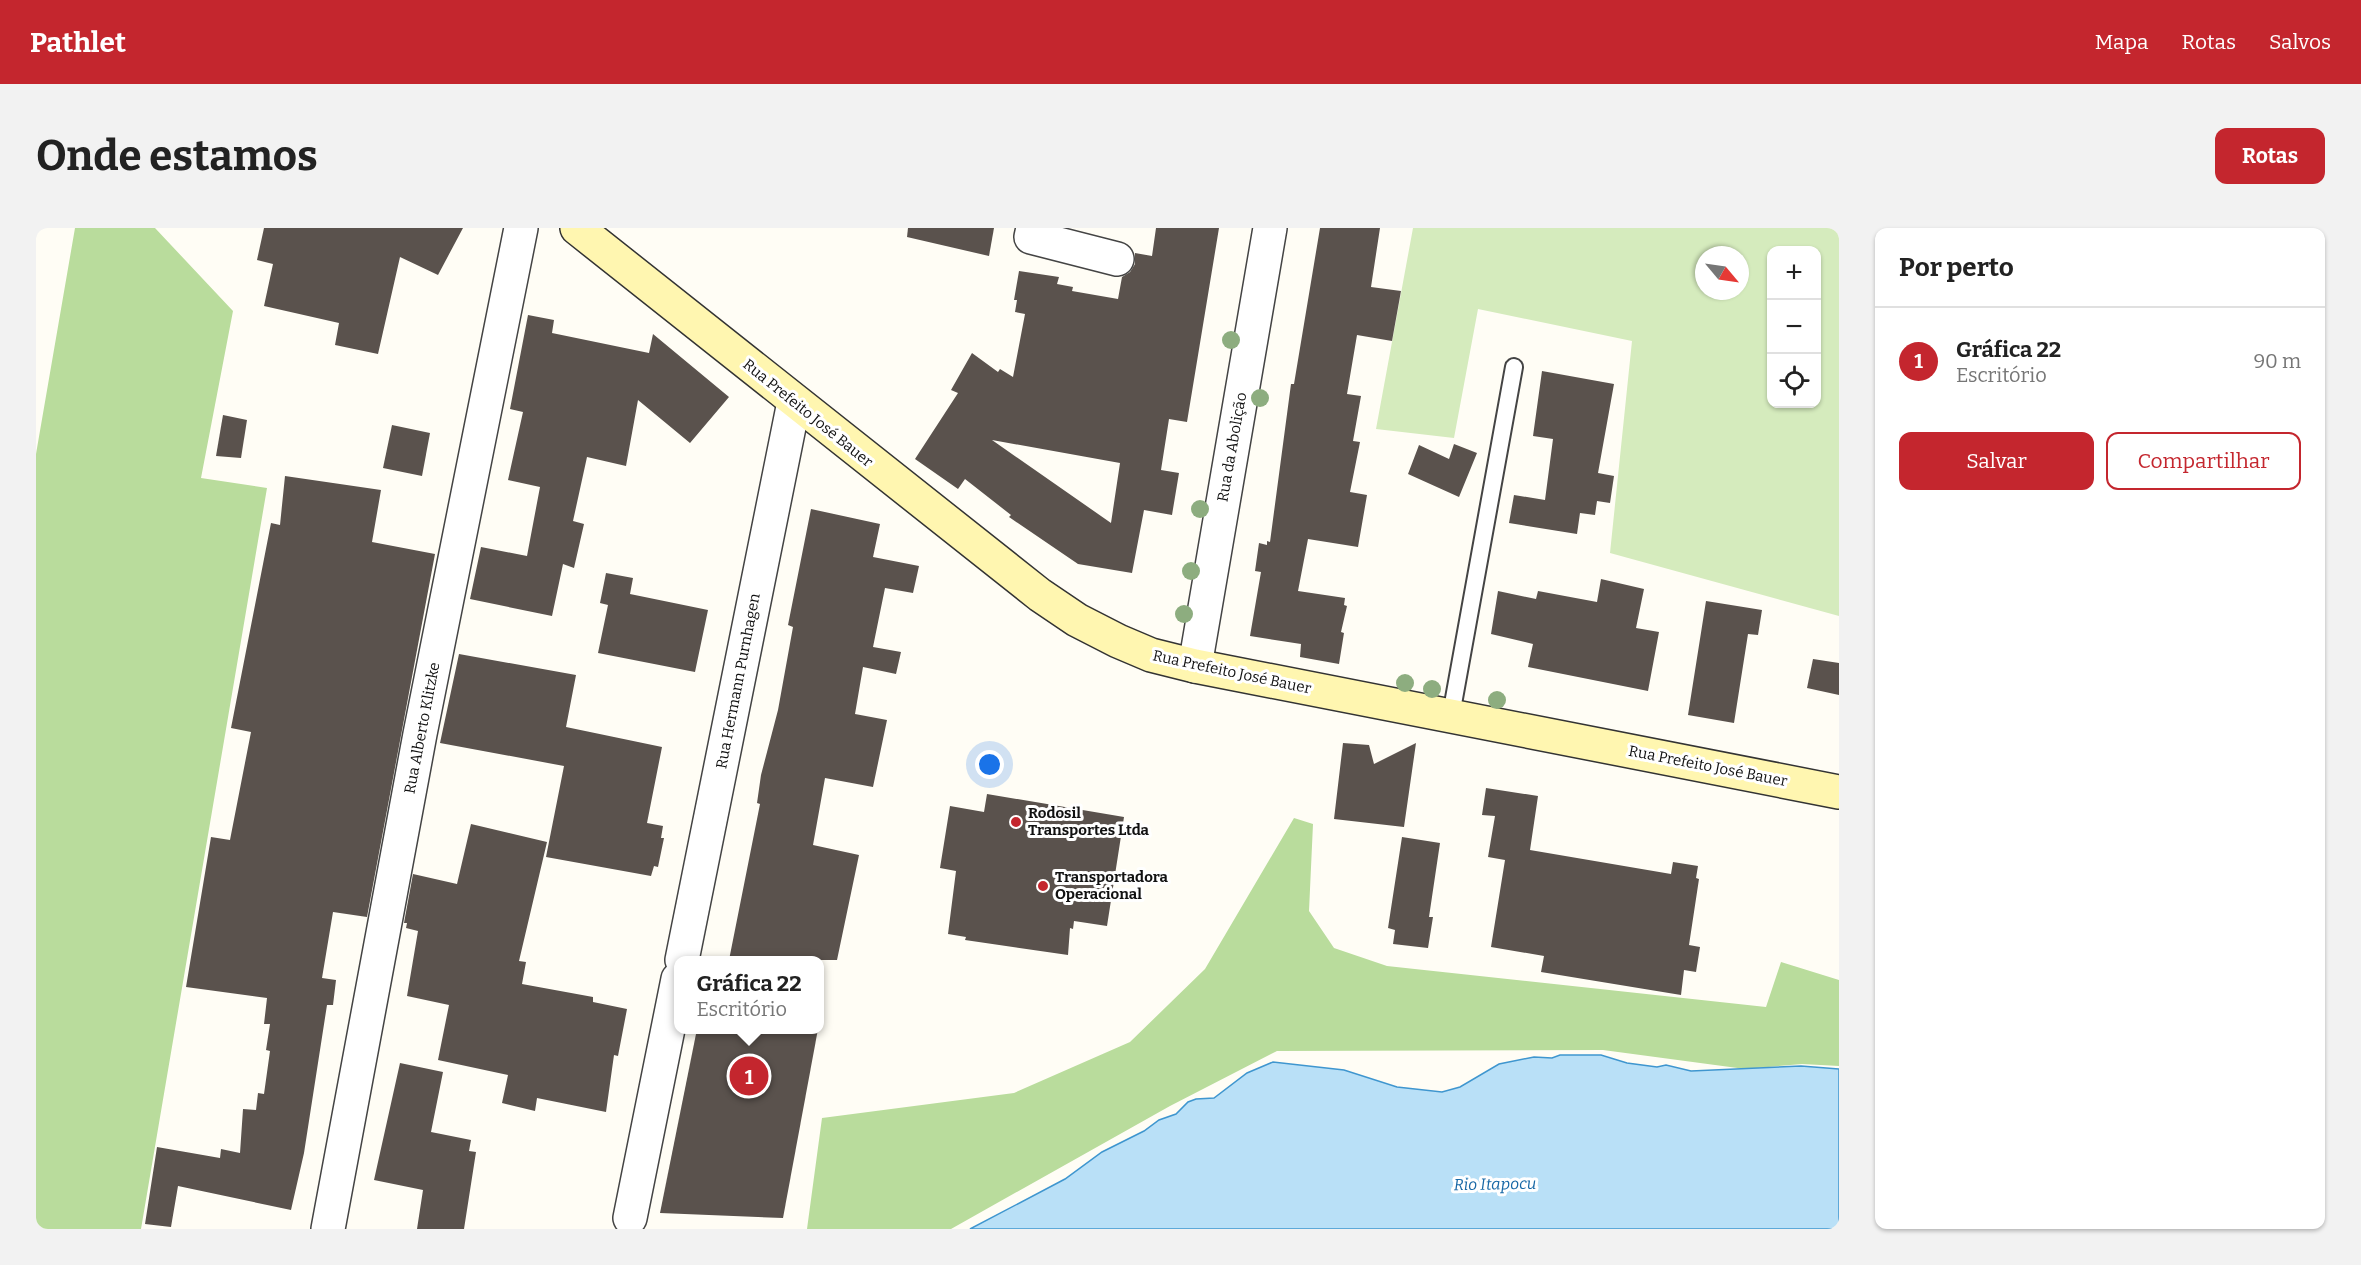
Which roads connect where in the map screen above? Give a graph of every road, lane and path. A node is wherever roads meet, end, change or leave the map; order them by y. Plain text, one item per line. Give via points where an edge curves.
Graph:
1 (521, 228) edge
2 (577, 228) edge
3 (1270, 228) edge
4 (1032, 233) edge
5 (1117, 259) dead end
6 (1514, 367) dead end
7 (794, 402) junction
8 (1195, 666) junction
9 (1451, 715) junction
10 (1839, 792) edge
11 (683, 956) edge
12 (674, 999) edge
13 (630, 1218) dead end
14 (328, 1229) edge

1 - 14 street, Rua Alberto Klitzke via 420,734
2 - 7 street, Rua Prefeito José Bauer
3 - 8 street, Rua da Abolição
4 - 5 street
6 - 9 lane
7 - 8 street, Rua Prefeito José Bauer via 987,555 1077,620 1152,655
7 - 11 street, Rua Hermann Purnhagen
8 - 9 street, Rua Prefeito José Bauer
9 - 10 street, Rua Prefeito José Bauer
12 - 13 street

